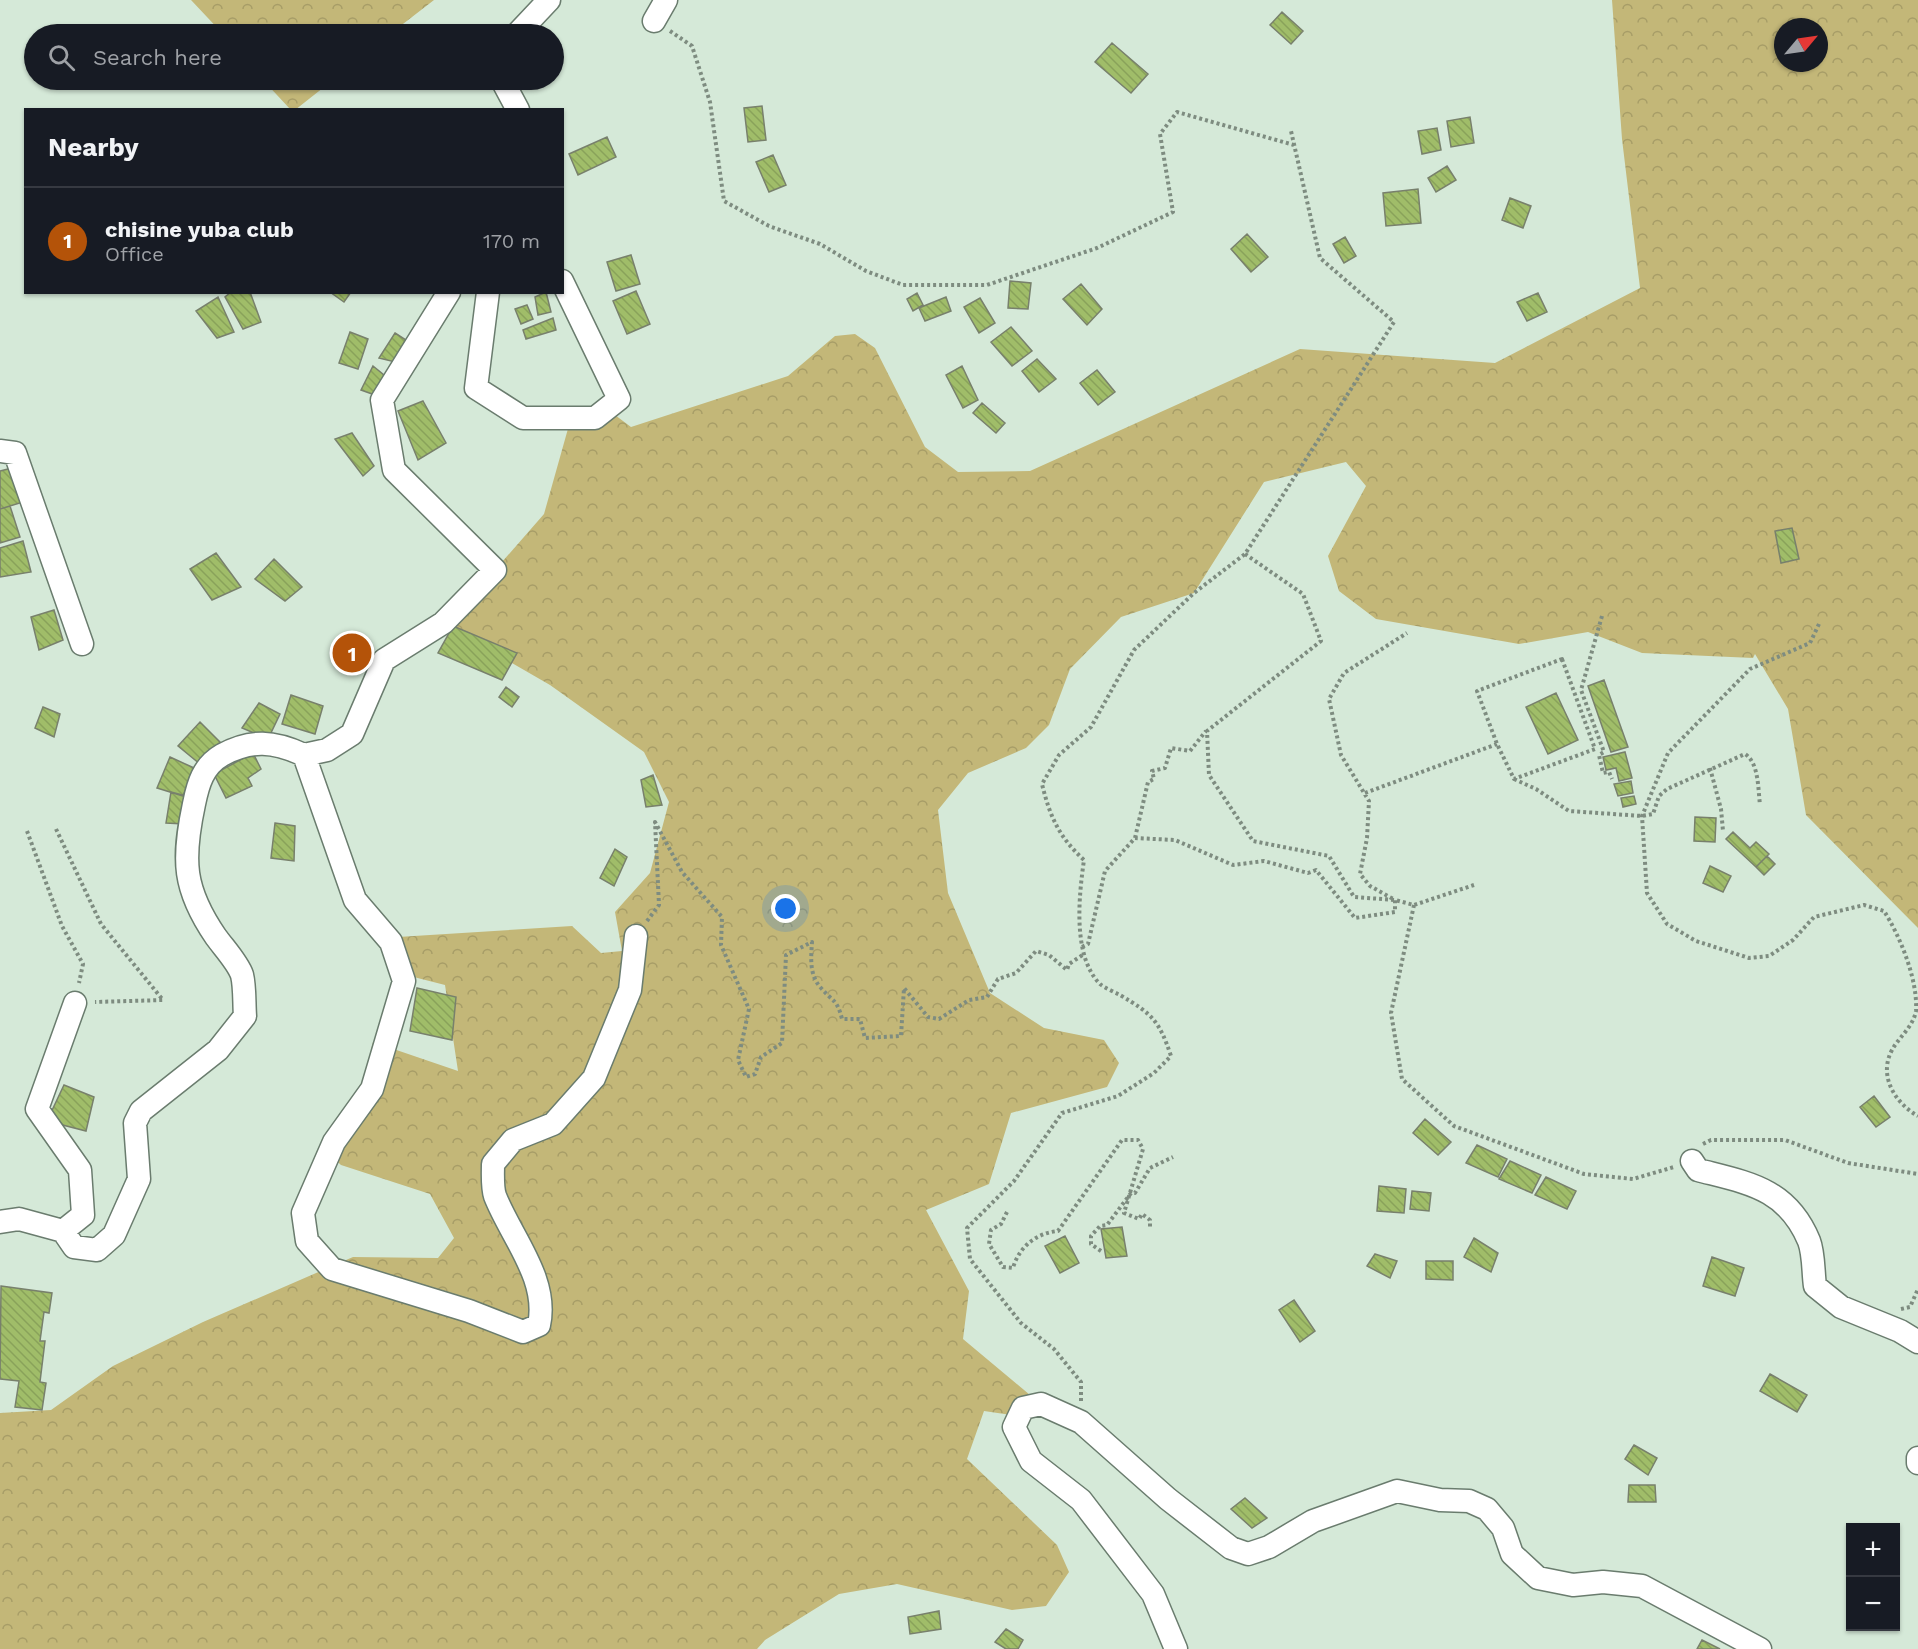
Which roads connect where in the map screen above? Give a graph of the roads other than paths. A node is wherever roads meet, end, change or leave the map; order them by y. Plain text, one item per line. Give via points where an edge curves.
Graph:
1 (549, 0) edge
2 (666, 0) edge
3 (654, 21) road end
4 (526, 24) edge
5 (507, 90) edge
6 (517, 108) edge
7 (564, 285) edge
8 (448, 294) edge
9 (488, 294) edge
10 (0, 451) edge
11 (82, 644) dead end
12 (304, 755) junction
13 (636, 936) road end
14 (75, 1003) road end
15 (1692, 1161) road end
16 (0, 1222) edge
17 (63, 1231) junction
18 (1918, 1342) edge
19 (1918, 1458) edge
20 (1918, 1463) edge
21 (1176, 1649) edge
22 (1760, 1649) edge

1 - 4 street
2 - 3 street
5 - 6 street
7 - 9 street via 619,399 595,418 523,418 476,388
8 - 12 street via 382,400 394,470 495,570 443,623 384,660 352,734 327,750
10 - 11 street via 15,453
12 - 13 street via 355,900 391,942 404,981 372,1089 334,1142 303,1213 308,1241 332,1269 469,1311 523,1332 539,1325 543,1308 534,1277 494,1194 493,1164 513,1140 553,1124 594,1078 630,990
12 - 17 street via 282,745 240,745 212,760 198,781 186,838 186,871 198,911 242,974 245,1016 218,1050 141,1111 135,1123 139,1179 114,1235 97,1250 74,1247
14 - 17 street via 37,1109 80,1170 82,1215
15 - 18 street via 1698,1170 1752,1183 1789,1206 1809,1242 1815,1286 1841,1307
16 - 17 street via 19,1219
19 - 20 street
21 - 22 street via 1153,1594 1081,1500 1031,1461 1014,1427 1023,1408 1041,1404 1081,1422 1168,1499 1231,1548 1248,1554 1269,1547 1313,1521 1397,1491 1469,1502 1487,1509 1503,1528 1512,1554 1538,1578 1573,1585 1603,1582 1642,1586

